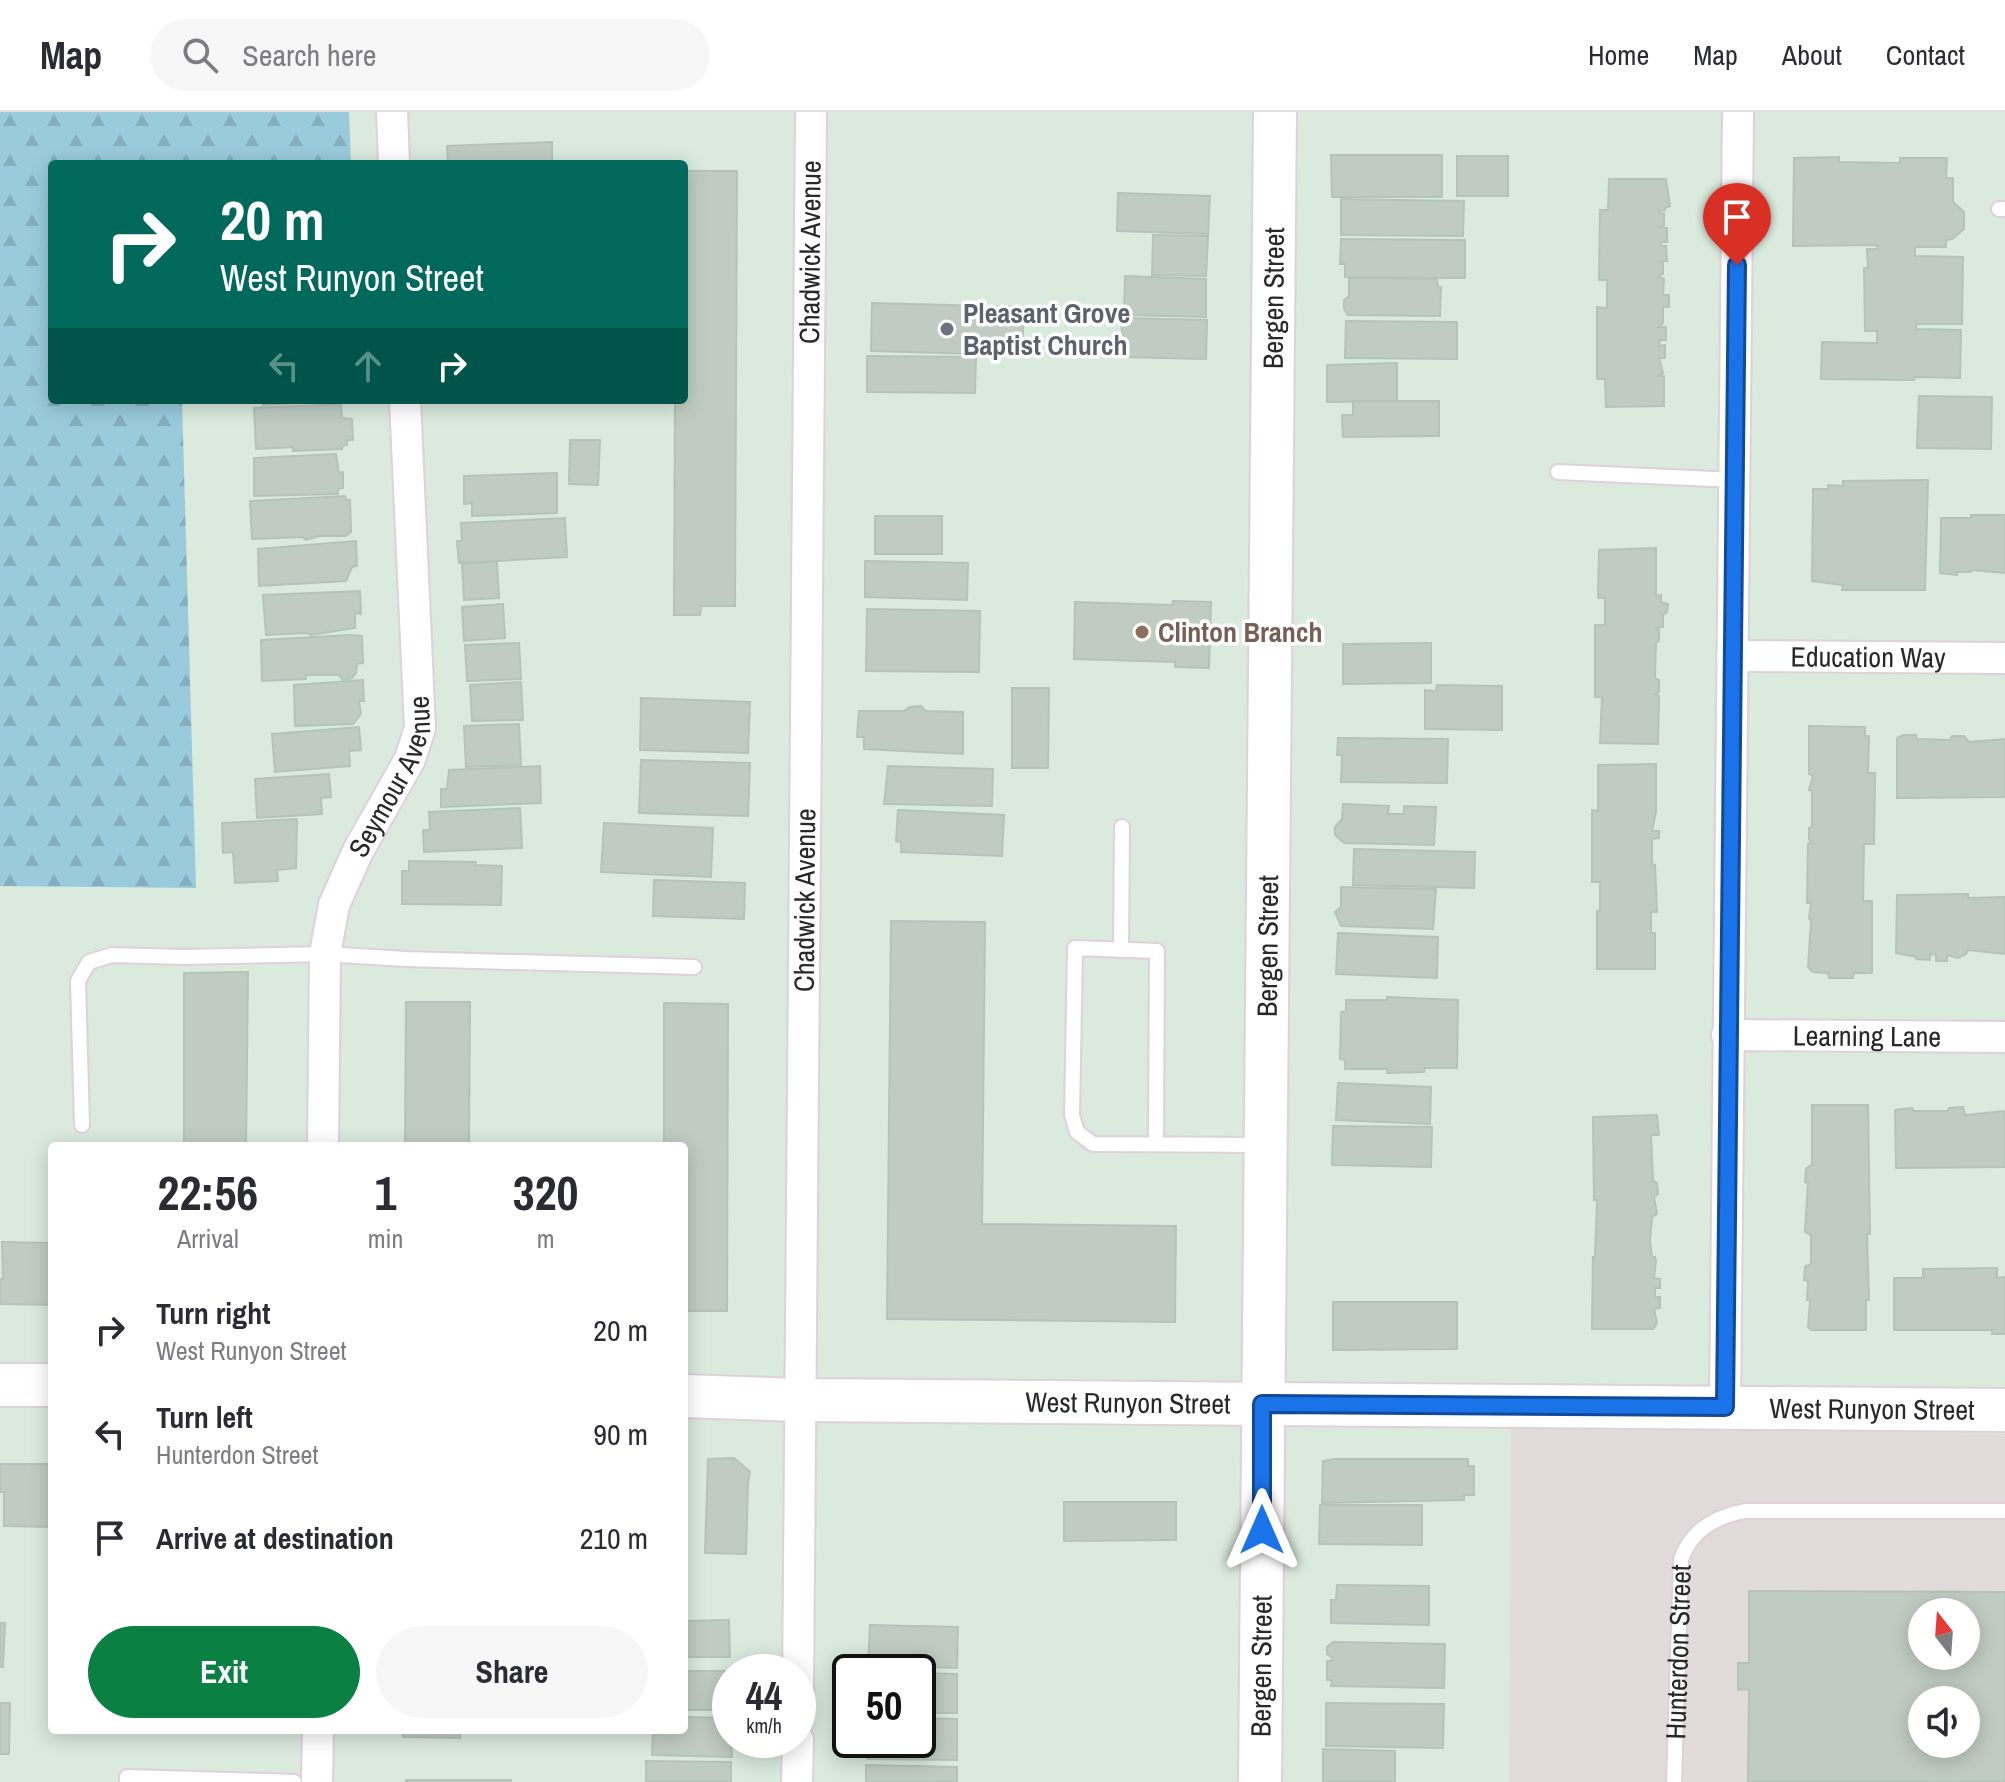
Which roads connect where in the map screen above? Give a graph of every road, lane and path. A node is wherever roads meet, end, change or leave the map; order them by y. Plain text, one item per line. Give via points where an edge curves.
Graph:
1 (392, 112) edge
2 (811, 112) edge
3 (1275, 112) edge
4 (1738, 112) edge
5 (394, 160) edge
6 (405, 404) edge
7 (1558, 472) dead end
8 (1735, 480) junction
9 (1732, 656) junction
10 (2005, 658) edge
11 (1122, 827) dead end
12 (1121, 950) junction
13 (325, 954) junction
14 (694, 967) dead end
15 (1727, 1035) junction
16 (2005, 1037) edge
17 (82, 1125) dead end
18 (323, 1142) edge
19 (1156, 1144) junction
20 (1265, 1145) junction
21 (0, 1385) edge
22 (48, 1385) edge
23 (688, 1396) edge
24 (801, 1400) junction
25 (1262, 1404) junction
26 (1725, 1407) junction
27 (2005, 1410) edge
28 (2005, 1511) edge
29 (798, 1654) edge
30 (318, 1734) edge
31 (798, 1758) edge
32 (127, 1782) edge
33 (294, 1782) edge
34 (317, 1782) edge
35 (797, 1782) edge
36 (1260, 1782) edge
37 (1674, 1782) edge

1 - 5 street
2 - 24 street, Chadwick Avenue
3 - 20 main road, Bergen Street
4 - 8 street
6 - 13 street, Seymour Avenue via 420,728 410,759 334,905
7 - 8 lane
8 - 9 street
9 - 10 street, Education Way
9 - 15 street
11 - 12 lane
12 - 19 lane via 1157,951
12 - 19 lane via 1075,948 1072,1115 1077,1132 1093,1144
13 - 14 lane
13 - 17 lane via 112,955 89,962 78,981
13 - 18 street, Seymour Avenue
15 - 16 street, Learning Lane
15 - 26 street
19 - 20 lane
20 - 25 main road, Bergen Street
21 - 22 main road
23 - 24 main road, West Runyon Street
24 - 25 main road, West Runyon Street
24 - 29 street, Chadwick Avenue
25 - 26 main road, West Runyon Street
25 - 36 main road, Bergen Street
26 - 27 main road, West Runyon Street
28 - 37 lane, Hunterdon Street via 1745,1511 1706,1525 1681,1559
30 - 34 street
31 - 35 street
32 - 33 lane via 127,1777

